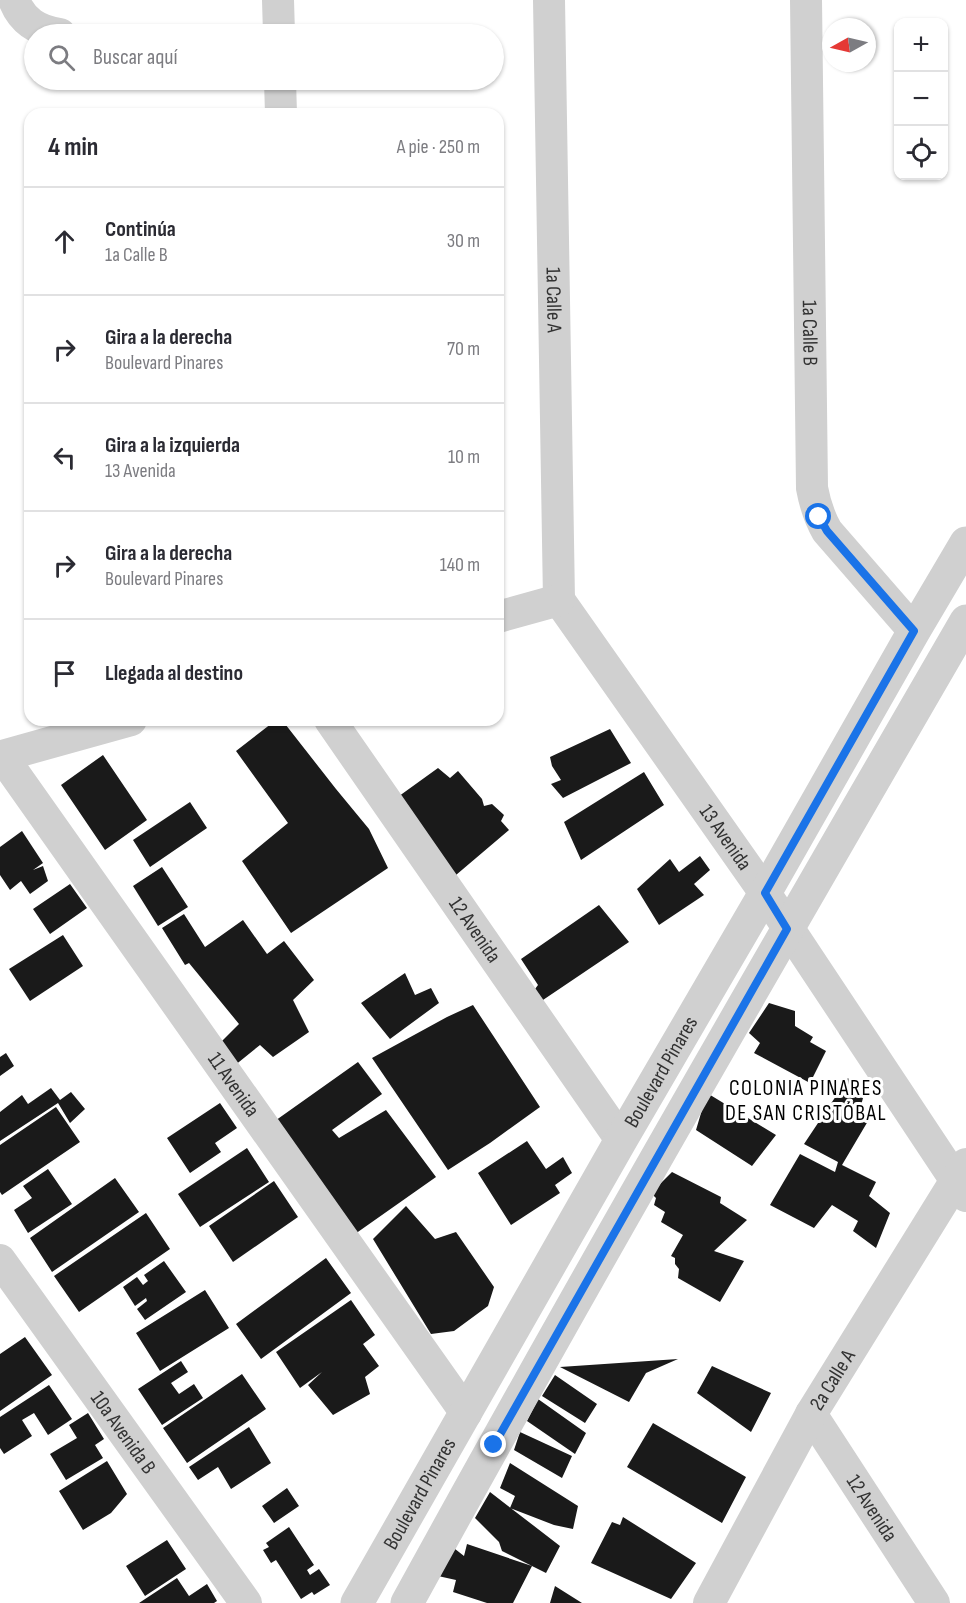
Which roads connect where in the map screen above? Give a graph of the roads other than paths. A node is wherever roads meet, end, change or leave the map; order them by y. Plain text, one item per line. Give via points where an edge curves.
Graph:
1 (278, 0) edge
2 (549, 0) edge
3 (806, 0) edge
4 (18, 8) edge
5 (31, 24) edge
6 (279, 24) edge
7 (280, 90) edge
8 (281, 108) edge
9 (966, 543) edge
10 (560, 600) junction
11 (504, 615) edge
12 (966, 621) edge
13 (914, 631) junction
14 (110, 726) edge
15 (334, 726) edge
16 (1, 757) edge
17 (765, 893) junction
18 (787, 929) junction
19 (621, 1140) junction
20 (962, 1180) edge
21 (0, 1260) edge
22 (466, 1413) junction
23 (811, 1414) junction
24 (246, 1603) edge
25 (357, 1603) edge
26 (407, 1603) edge
27 (709, 1603) edge
28 (934, 1603) edge

1 - 6 street
2 - 10 street, 1a Calle A
3 - 13 street, 1a Calle B via 814,503 827,531
4 - 5 street
7 - 8 street
9 - 13 street, Boulevard Pinares
10 - 11 street
10 - 17 street, 13 Avenida
12 - 18 street, Boulevard Pinares
13 - 17 street, Boulevard Pinares
14 - 16 street
15 - 19 street, 12 Avenida
16 - 22 street, 11 Avenida
17 - 18 street, 13 Avenida
17 - 19 street, Boulevard Pinares
18 - 20 street, 13 Avenida
18 - 26 street, Boulevard Pinares
19 - 22 street, Boulevard Pinares
20 - 23 street, 2a Calle A
21 - 24 street, 10a Avenida B
22 - 25 street, Boulevard Pinares
23 - 27 street, 2a Calle A
23 - 28 street, 12 Avenida

